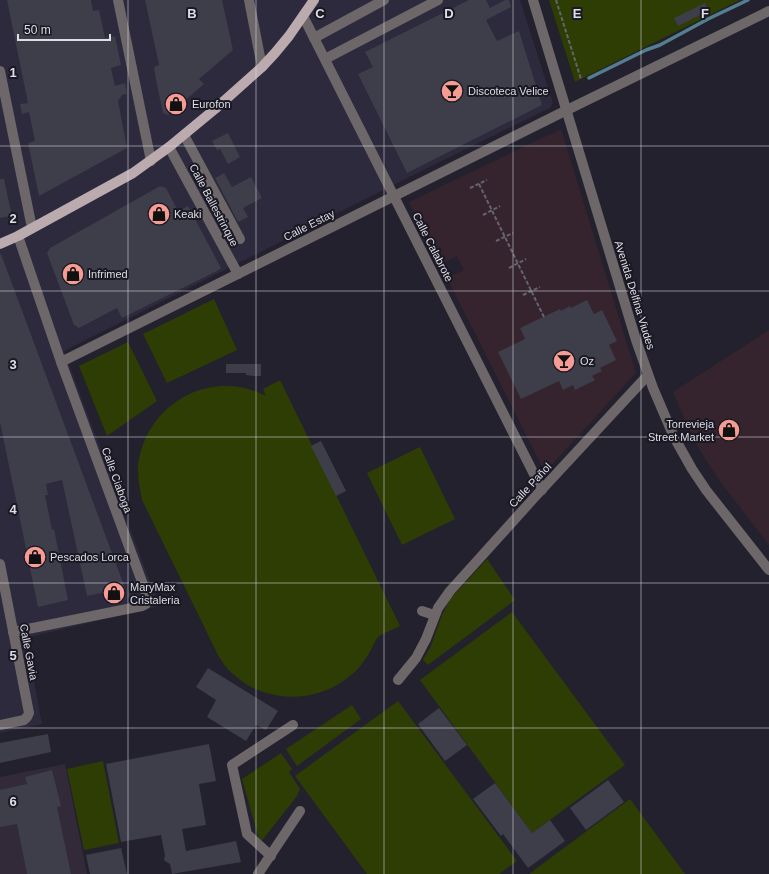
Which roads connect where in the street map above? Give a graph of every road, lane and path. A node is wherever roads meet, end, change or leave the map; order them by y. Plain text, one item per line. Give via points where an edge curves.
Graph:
1 (118, 0) edge
2 (249, 0) edge
3 (314, 0) edge
4 (384, 0) edge
5 (438, 0) edge
6 (533, 0) edge
7 (556, 0) edge
8 (769, 10) edge
9 (303, 16) junction
10 (314, 38) junction
11 (325, 59) junction
12 (262, 67) junction
13 (0, 71) edge
14 (581, 79) dead end
15 (567, 110) junction
16 (184, 135) junction
17 (169, 147) junction
18 (151, 161) junction
19 (487, 180) dead end
20 (479, 184) junction
21 (470, 188) dead end
22 (394, 196) junction
23 (500, 206) dead end
24 (492, 210) junction
25 (483, 215) dead end
26 (32, 228) junction
27 (513, 233) dead end
28 (18, 236) junction
29 (505, 237) junction
30 (240, 239) dead end
31 (496, 241) dead end
32 (0, 244) edge
33 (526, 259) dead end
34 (518, 263) junction
35 (509, 268) dead end
36 (238, 274) junction
37 (540, 287) dead end
38 (531, 291) junction
39 (523, 295) dead end
40 (544, 317) dead end
41 (61, 362) junction
42 (648, 376) junction
43 (542, 490) junction
44 (0, 564) edge
45 (769, 570) edge
46 (422, 611) dead end
47 (434, 615) junction
48 (13, 632) junction
49 (398, 680) dead end
50 (0, 725) edge
51 (293, 725) dead end
52 (300, 811) dead end
53 (271, 856) junction
54 (258, 874) edge

1 - 18 street
2 - 12 street
3 - 9 main road
4 - 10 street
5 - 11 street
6 - 15 street, Avenida Delfina Viudes
7 - 14 path
8 - 15 street, Calle Estay
9 - 10 street, Calle Calabrote
9 - 12 main road
10 - 11 street, Calle Calabrote
11 - 22 street, Calle Calabrote
12 - 16 main road
13 - 26 street
15 - 22 street, Calle Estay
15 - 42 street, Avenida Delfina Viudes
16 - 17 main road
16 - 30 street
17 - 18 main road
17 - 36 street, Calle Ballestrinque
18 - 26 main road
19 - 20 path
20 - 21 path
20 - 24 path
22 - 36 street, Calle Estay
22 - 43 street, Calle Calabrote
23 - 24 path
24 - 25 path
24 - 29 path
26 - 28 main road
27 - 29 path
28 - 32 main road
28 - 41 street, Calle Ciaboga
29 - 31 path
29 - 34 path
33 - 34 path
34 - 35 path
34 - 38 path
36 - 41 street, Calle Estay
37 - 38 path
38 - 39 path
38 - 40 path
41 - 48 street, Calle Ciaboga via 148,600 142,606
42 - 43 street, Calle Pañol
42 - 45 street, Avenida Delfina Viudes via 674,437 692,469
43 - 47 street, Calle Pañol via 450,591
44 - 48 street, Calle Gavia
46 - 47 street
47 - 49 street, Calle Pañol via 421,648
48 - 50 street, Calle Gavia via 29,713 24,720
51 - 53 street via 232,765 247,834
52 - 53 street
53 - 54 street

